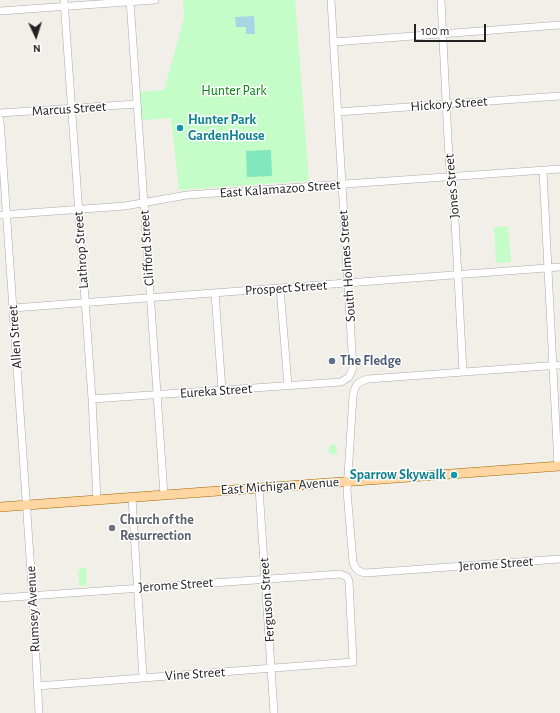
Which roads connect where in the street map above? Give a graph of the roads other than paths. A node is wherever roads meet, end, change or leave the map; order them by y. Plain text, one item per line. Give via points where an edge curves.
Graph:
1 (155, 0) edge
2 (331, 0) edge
3 (440, 0) edge
4 (130, 1) edge
5 (64, 3) edge
6 (0, 11) edge
7 (560, 25) edge
8 (442, 34) junction
9 (334, 42) junction
10 (560, 96) edge
11 (137, 104) junction
12 (447, 104) junction
13 (72, 108) junction
14 (338, 112) junction
15 (0, 113) edge
16 (0, 120) edge
17 (560, 169) edge
18 (543, 171) junction
19 (452, 177) junction
20 (341, 185) junction
21 (144, 203) junction
22 (79, 210) junction
23 (3, 215) edge
24 (560, 267) edge
25 (548, 268) junction
26 (458, 274) junction
27 (348, 283) junction
28 (280, 288) junction
29 (215, 293) junction
30 (151, 298) junction
31 (85, 303) junction
32 (13, 308) junction
33 (557, 365) edge
34 (463, 372) junction
35 (341, 382) joint
36 (288, 386) junction
37 (222, 390) junction
38 (158, 395) junction
39 (92, 399) junction
40 (559, 466) edge
41 (348, 481) junction
42 (259, 488) junction
43 (164, 495) junction
44 (132, 498) junction
45 (97, 500) junction
46 (26, 506) junction
47 (0, 507) edge
48 (560, 559) edge
49 (266, 579) junction
50 (137, 588) junction
51 (32, 596) junction
52 (0, 598) edge
53 (353, 662) joint
54 (272, 669) junction
55 (143, 678) junction
56 (37, 686) junction
57 (39, 713) edge
58 (274, 713) edge

1 - 4 street
2 - 9 street, South Holmes Street
3 - 8 street, Jones Street
4 - 5 street
4 - 11 street, Clifford Street
5 - 6 street
5 - 13 street, Lathrop Street
7 - 8 street
8 - 9 street
8 - 12 street, Jones Street
9 - 14 street, South Holmes Street
10 - 12 street, Hickory Street
11 - 13 street, Marcus Street
11 - 21 street, Clifford Street
12 - 14 street, Hickory Street
12 - 19 street, Jones Street
13 - 15 street, Marcus Street
13 - 22 street, Lathrop Street
14 - 20 street, South Holmes Street
16 - 23 street, Allen Street
17 - 18 street, East Kalamazoo Street
18 - 19 street, East Kalamazoo Street
18 - 25 street
19 - 20 street, East Kalamazoo Street
19 - 26 street, Jones Street
20 - 21 street, East Kalamazoo Street via 187,195
20 - 27 street, South Holmes Street
21 - 22 street, East Kalamazoo Street
21 - 30 street, Clifford Street
22 - 23 street, East Kalamazoo Street
22 - 31 street, Lathrop Street
23 - 32 street, Allen Street
24 - 25 street, Prospect Street
25 - 26 street, Prospect Street
25 - 33 street
26 - 27 street, Prospect Street
26 - 34 street, Jones Street
27 - 28 street, Prospect Street
27 - 35 street, South Holmes Street via 353,368 349,377
28 - 29 street, Prospect Street
28 - 36 street
29 - 30 street, Prospect Street
29 - 37 street
30 - 31 street, Prospect Street
30 - 38 street, Clifford Street
31 - 32 street, Prospect Street
31 - 39 street, Lathrop Street
32 - 46 street, Allen Street
33 - 34 street
33 - 40 street
34 - 41 street via 360,381 354,387
35 - 36 street, Eureka Street
36 - 37 street, Eureka Street
37 - 38 street, Eureka Street
38 - 39 street, Eureka Street
38 - 43 street, Clifford Street
39 - 45 street, Lathrop Street
40 - 41 main road, East Michigan Avenue
41 - 42 main road, East Michigan Avenue
41 - 48 street, Jerome Street via 353,562 359,572
42 - 43 main road, East Michigan Avenue
42 - 49 street, Ferguson Street
43 - 44 main road, East Michigan Avenue
44 - 45 main road, East Michigan Avenue
44 - 50 street
45 - 46 main road, East Michigan Avenue
46 - 47 main road, East Michigan Avenue
46 - 51 street, Rumsey Avenue
49 - 50 street, Jerome Street
49 - 53 street, Jerome Street via 340,574 348,577
49 - 54 street, Ferguson Street
50 - 51 street, Jerome Street
50 - 55 street
51 - 52 street, Jerome Street
51 - 56 street, Rumsey Avenue
53 - 54 street, Vine Street
54 - 55 street, Vine Street
54 - 58 street, Ferguson Street
55 - 56 street, Vine Street
56 - 57 street, Rumsey Avenue

